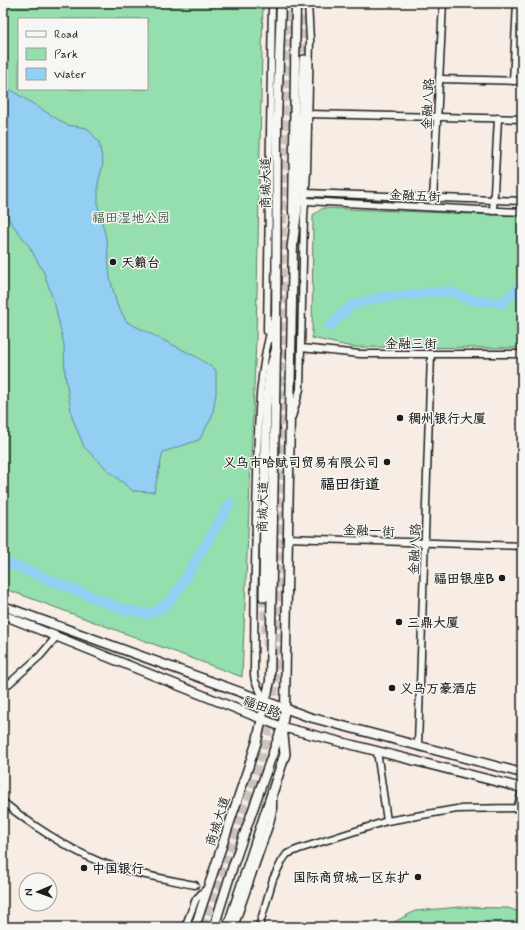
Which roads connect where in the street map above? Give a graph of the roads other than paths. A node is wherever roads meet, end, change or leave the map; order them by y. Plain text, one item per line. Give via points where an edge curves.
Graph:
1 (272, 3) edge
2 (281, 3) edge
3 (296, 3) edge
4 (308, 3) edge
5 (443, 3) edge
6 (517, 3) edge
7 (304, 60) tunnel mouth
8 (439, 79) junction
9 (513, 81) junction
10 (522, 81) edge
11 (308, 114) junction
12 (437, 118) junction
13 (498, 118) junction
14 (522, 119) edge
15 (306, 193) junction
16 (433, 198) junction
17 (494, 200) junction
18 (306, 201) junction
19 (522, 201) edge
20 (433, 207) junction
21 (493, 211) junction
22 (522, 212) edge
23 (292, 248) junction
24 (276, 310) junction
25 (267, 340) junction
26 (301, 348) junction
27 (276, 351) junction
28 (432, 354) junction
29 (522, 354) edge
30 (290, 424) junction
31 (288, 538) junction
32 (425, 542) junction
33 (522, 546) edge
34 (264, 596) tunnel mouth
35 (3, 606) edge
36 (3, 615) edge
37 (57, 636) junction
38 (3, 689) edge
39 (265, 701) junction
40 (285, 708) junction
41 (261, 719) junction
42 (282, 727) junction
43 (418, 745) junction
44 (377, 751) junction
45 (522, 773) edge
46 (522, 788) edge
47 (522, 792) edge
48 (3, 802) edge
49 (387, 822) junction
50 (195, 885) dead end
51 (208, 887) junction
52 (232, 925) edge
53 (186, 927) edge
54 (195, 927) edge
55 (214, 927) edge
56 (259, 927) edge

1 - 25 street
2 - 24 main road, 商城大道 via 277,120
3 - 23 main road, 商城大道
4 - 11 street
5 - 8 street, 金融八路
6 - 9 street
7 - 23 highway via 301,175
8 - 9 street
8 - 12 street, 金融八路
9 - 10 street
11 - 12 street
11 - 15 street
12 - 13 street
12 - 16 street, 金融八路
13 - 14 street
13 - 17 street
15 - 16 street, 金融五街
15 - 18 street
16 - 17 street, 金融五街
16 - 20 street, 金融八路
17 - 19 street, 金融五街
17 - 21 street
18 - 20 street, 金融五街
18 - 26 street
20 - 21 street, 金融五街
21 - 22 street, 金融五街
23 - 30 main road, 商城大道
24 - 25 street
24 - 27 main road, 商城大道
25 - 39 street via 259,400 254,563 254,675
26 - 28 street, 金融三街 via 360,354
26 - 30 street via 300,389
27 - 34 highway via 270,372 266,406
27 - 39 main road, 商城大道 via 272,645 270,681
28 - 29 street, 金融三街
28 - 32 street, 金融八路
30 - 31 main road, 商城大道
31 - 32 street, 金融一街
31 - 40 main road, 商城大道
32 - 33 street, 金融一街
32 - 43 street, 金融八路
35 - 39 main road, 福田路
36 - 37 main road, 福田路
37 - 38 street via 40,656
37 - 41 main road, 福田路
39 - 40 main road, 福田路
39 - 41 main road, 商城大道
40 - 42 main road, 商城大道
40 - 43 main road, 福田路 via 309,717
41 - 42 main road, 福田路
41 - 51 main road, 商城大道 via 257,741
42 - 44 main road, 福田路
42 - 52 highway via 285,754
42 - 55 main road, 商城大道
43 - 45 main road, 福田路
44 - 46 main road, 福田路
44 - 49 street
47 - 49 street via 516,808 457,808
48 - 50 street via 41,830 100,862
49 - 56 street via 299,848 287,854 273,879
51 - 53 street via 196,899
51 - 54 main road, 商城大道

